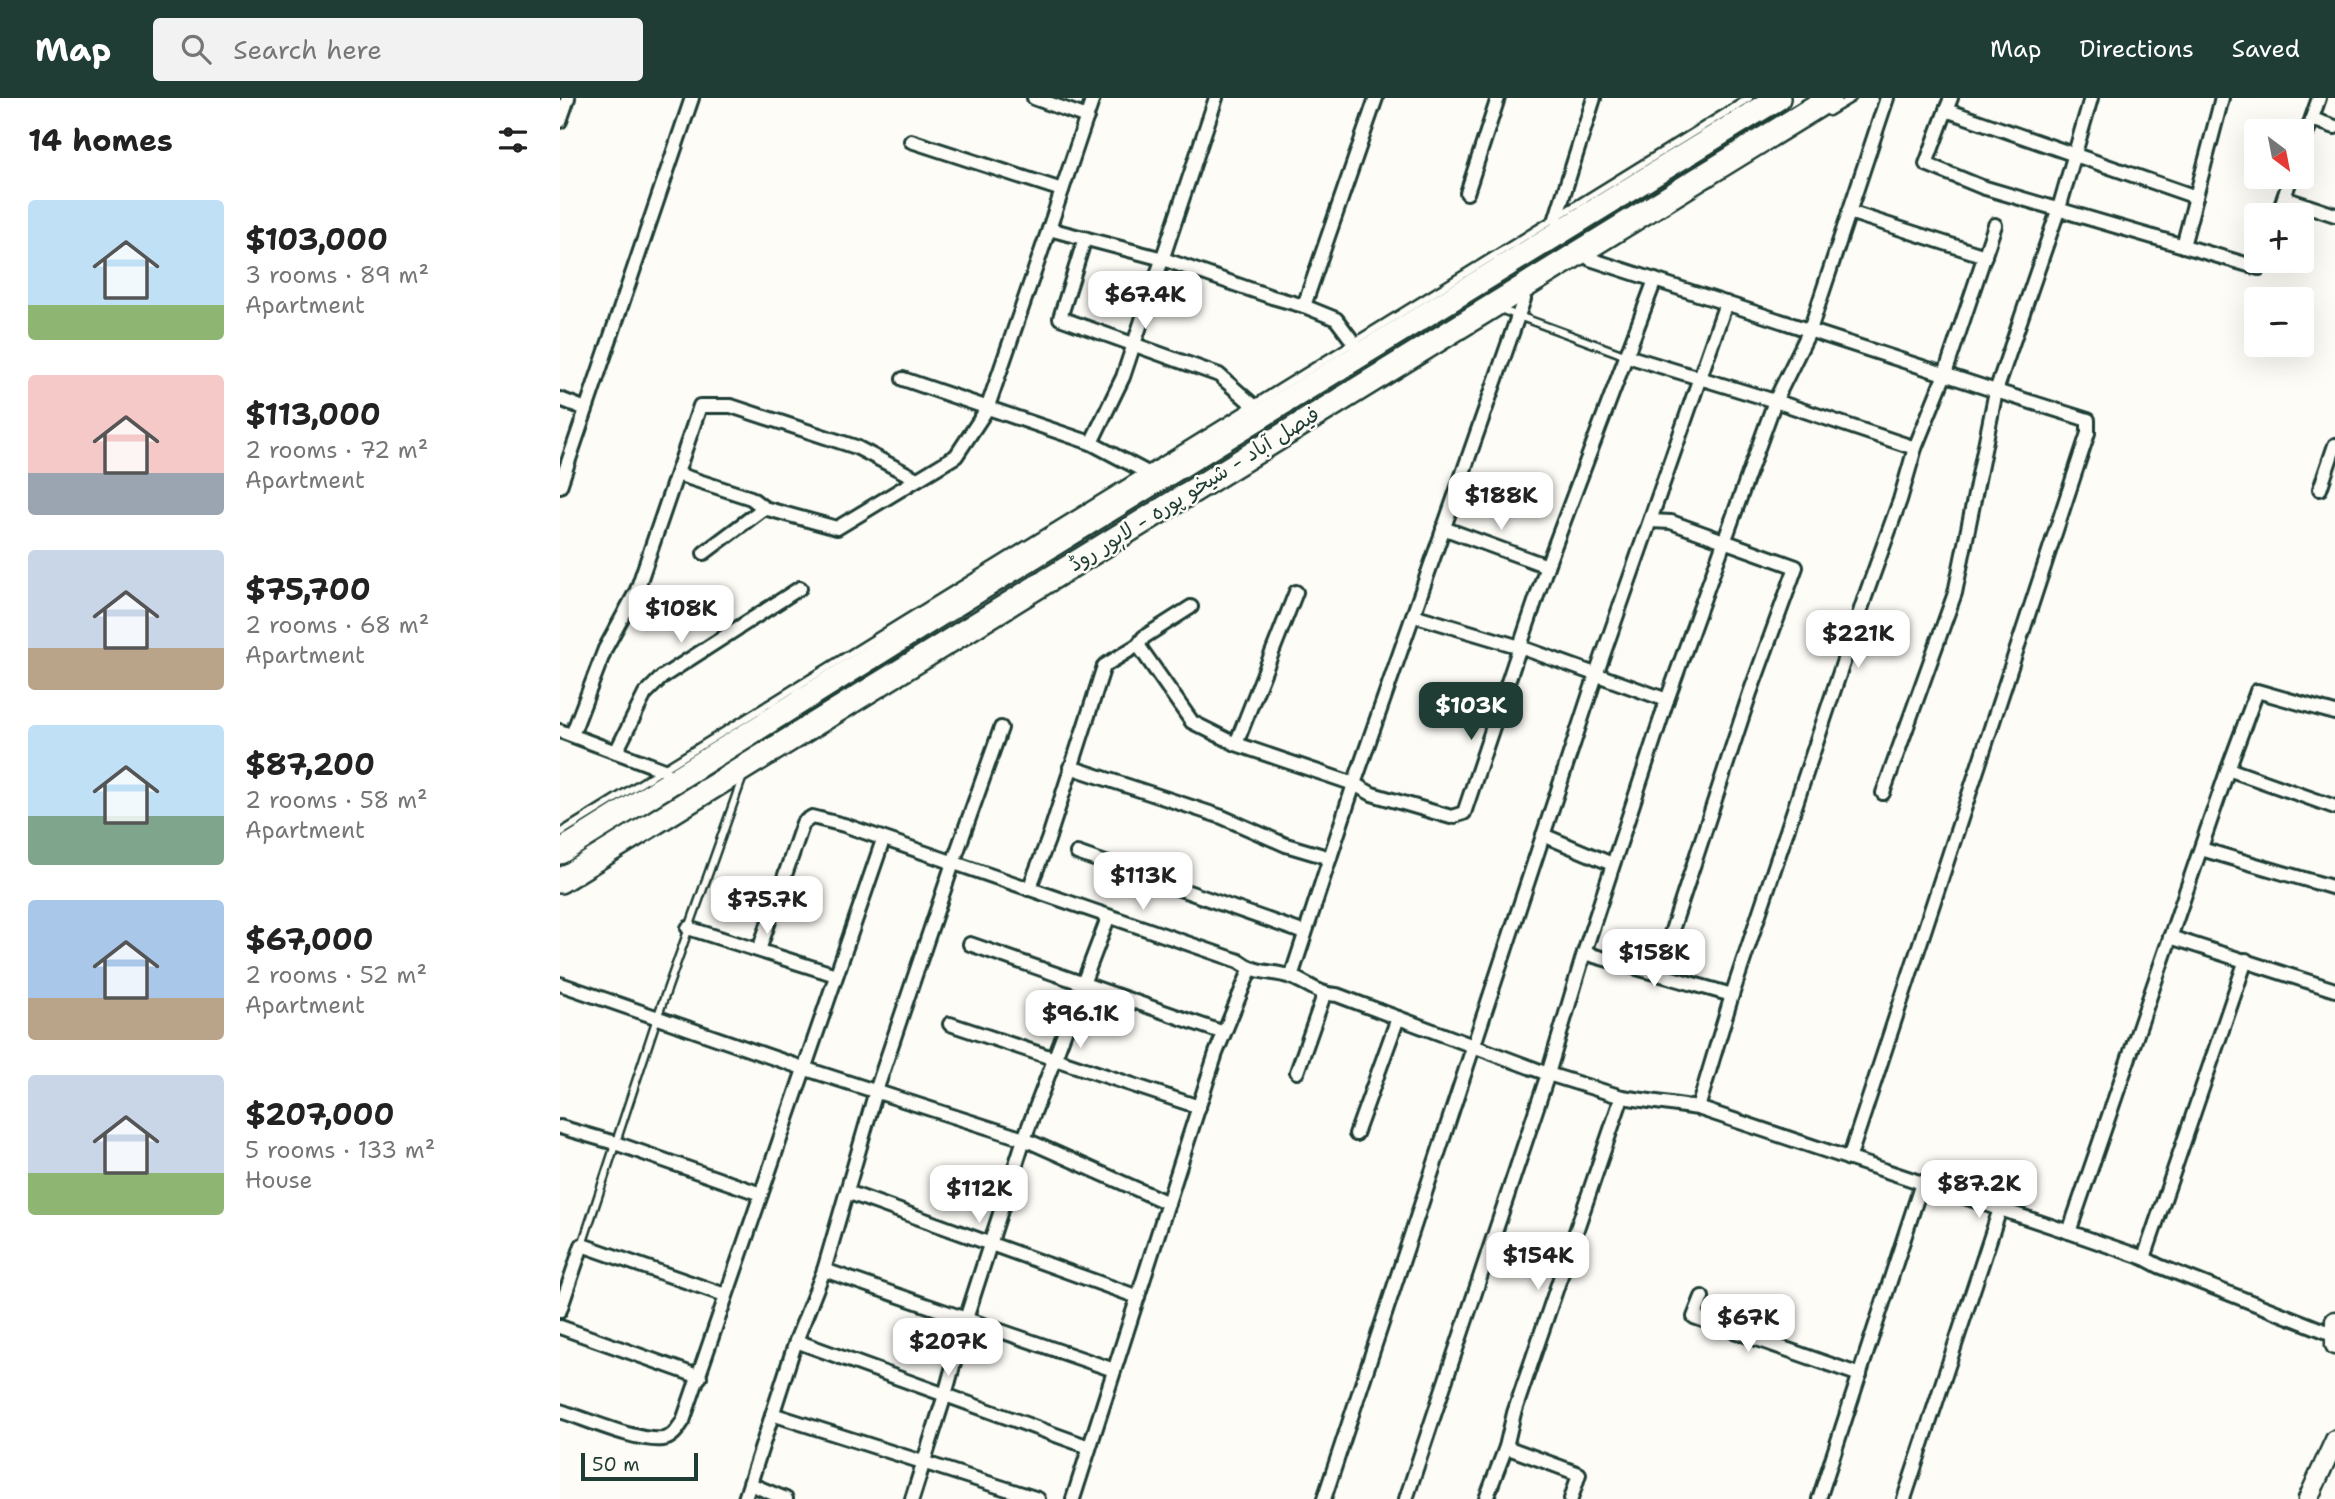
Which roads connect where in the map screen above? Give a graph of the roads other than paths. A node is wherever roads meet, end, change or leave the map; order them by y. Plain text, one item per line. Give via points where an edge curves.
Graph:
1 (568, 98) edge
2 (692, 98) edge
3 (1034, 98) edge
4 (1093, 98) edge
5 (1216, 98) edge
6 (1376, 98) edge
7 (1498, 98) edge
8 (1594, 98) edge
9 (1749, 98) edge
10 (1778, 98) edge
11 (1830, 98) edge
12 (1852, 98) edge
13 (1886, 98) edge
14 (2091, 98) edge
15 (2222, 98) edge
16 (2319, 98) edge
17 (1949, 104) edge
18 (1087, 117) junction
19 (1818, 119) dead end
20 (2312, 119) edge
21 (2314, 120) edge
22 (560, 121) edge
23 (2335, 127) edge
24 (911, 141) dead end
25 (2075, 155) junction
26 (2287, 189) edge
27 (1062, 190) junction
28 (1467, 192) dead end
29 (2196, 197) junction
30 (2284, 198) junction
31 (2282, 203) edge
32 (2058, 209) junction
33 (1849, 212) junction
34 (2335, 215) edge
35 (1556, 218) junction
36 (1996, 225) dead end
37 (1049, 229) junction
38 (1085, 238) junction
39 (2183, 246) junction
40 (1985, 256) junction
41 (1163, 259) junction
42 (1590, 259) dead end
43 (2244, 264) edge
44 (1656, 280) junction
45 (1530, 296) joint
46 (1726, 303) junction
47 (1304, 306) junction
48 (1505, 311) junction
49 (1518, 316) junction
50 (1493, 318) dead end
51 (1810, 330) junction
52 (1354, 343) junction
53 (1134, 345) junction
54 (1627, 356) junction
55 (1945, 374) junction
56 (903, 379) dead end
57 (1699, 379) junction
58 (1996, 391) junction
59 (560, 400) edge
60 (1775, 401) junction
61 (1253, 405) junction
62 (586, 409) junction
63 (987, 409) junction
64 (1091, 443) junction
65 (2335, 445) edge
66 (1915, 448) junction
67 (1146, 471) junction
68 (677, 474) junction
69 (917, 479) junction
70 (560, 486) edge
71 (2319, 489) dead end
72 (764, 508) junction
73 (1651, 521) junction
74 (1443, 528) junction
75 (1725, 543) junction
76 (704, 552) dead end
77 (1547, 566) junction
78 (800, 588) dead end
79 (1296, 592) dead end
80 (1191, 607) dead end
81 (1413, 615) junction
82 (1138, 645) junction
83 (1520, 647) junction
84 (1596, 675) junction
85 (1667, 700) junction
86 (2335, 713) edge
87 (1001, 728) dead end
88 (566, 733) edge
89 (1236, 744) junction
90 (616, 751) junction
91 (1070, 767) junction
92 (2228, 769) junction
93 (664, 770) junction
94 (754, 772) dead end
95 (742, 779) junction
96 (1354, 784) junction
97 (731, 786) dead end
98 (1883, 793) dead end
99 (2335, 807) edge
100 (560, 832) edge
101 (1544, 835) junction
102 (883, 840) junction
103 (2201, 849) junction
104 (560, 852) edge
105 (1077, 853) dead end
106 (1330, 858) junction
107 (953, 863) junction
108 (1612, 864) junction
109 (560, 881) edge
110 (2335, 888) edge
111 (1029, 889) junction
112 (1108, 918) junction
113 (688, 928) junction
114 (1305, 933) junction
115 (2170, 937) junction
116 (970, 944) dead end
117 (759, 950) junction
118 (1584, 953) junction
119 (2246, 960) junction
120 (1250, 970) junction
121 (1658, 973) junction
122 (836, 975) junction
123 (1291, 977) junction
124 (1082, 983) junction
125 (560, 984) edge
126 (2335, 990) edge
127 (1324, 995) junction
128 (1732, 995) junction
129 (657, 1018) junction
130 (1398, 1018) junction
131 (950, 1024) dead end
132 (1224, 1032) junction
133 (1472, 1045) junction
134 (1055, 1059) junction
135 (803, 1068) junction
136 (1297, 1072) dead end
137 (1548, 1074) junction
138 (876, 1091) junction
139 (1622, 1097) junction
140 (1199, 1107) junction
141 (1698, 1108) junction
142 (560, 1127) edge
143 (1356, 1135) dead end
144 (1024, 1139) junction
145 (615, 1143) junction
146 (1849, 1159) junction
147 (1922, 1183) junction
148 (847, 1192) junction
149 (761, 1194) junction
150 (1168, 1202) junction
151 (2000, 1209) junction
152 (2069, 1232) junction
153 (990, 1244) junction
154 (582, 1245) junction
155 (2144, 1258) junction
156 (824, 1270) junction
157 (725, 1296) junction
158 (1138, 1297) junction
159 (1702, 1297) dead end
160 (560, 1310) edge
161 (966, 1319) junction
162 (560, 1327) edge
163 (2335, 1334) edge
164 (796, 1341) junction
165 (1114, 1370) junction
166 (1860, 1375) junction
167 (699, 1377) junction
168 (945, 1395) junction
169 (560, 1411) edge
170 (772, 1414) junction
171 (2335, 1440) edge
172 (1090, 1447) junction
173 (1506, 1447) junction
174 (924, 1463) junction
175 (2329, 1471) edge
176 (750, 1485) junction
177 (745, 1499) edge
178 (786, 1499) edge
179 (912, 1499) edge
180 (1038, 1499) edge
181 (1073, 1499) edge
182 (1324, 1499) edge
183 (1406, 1499) edge
184 (1486, 1499) edge
185 (1571, 1499) edge
186 (1819, 1499) edge
187 (1904, 1499) edge
188 (2308, 1499) edge

1 - 22 street
2 - 62 street
3 - 18 street
4 - 18 street
5 - 41 street
6 - 47 street
7 - 28 street
8 - 35 street
9 - 35 lane
10 - 104 highway, فیصل آباد - شیخو پورہ - لاہور روڈ
11 - 109 highway, فیصل آباد - شیخو پورہ - لاہور روڈ
12 - 19 lane
13 - 33 street
14 - 25 street
15 - 29 street
16 - 20 street
17 - 25 street
17 - 32 street via 1926,164 1982,187
18 - 27 street
21 - 23 street
24 - 27 street
25 - 29 street
25 - 32 street
26 - 30 street
27 - 37 street
29 - 39 street
30 - 31 street
30 - 34 street
32 - 39 street
32 - 58 street
33 - 40 street
33 - 51 street
35 - 52 lane
36 - 40 street
37 - 38 street
37 - 63 street
38 - 41 street
38 - 53 street via 1060,318
39 - 43 street
40 - 55 street
41 - 47 street
41 - 53 street
42 - 44 street
44 - 46 street
44 - 54 street
45 - 48 lane
45 - 49 street
46 - 51 street
46 - 57 street
47 - 52 street via 1336,320
48 - 49 lane
48 - 50 lane
49 - 54 lane
49 - 74 street
51 - 55 street
51 - 60 street
52 - 61 lane
53 - 61 street via 1219,375
53 - 64 street
54 - 57 street
54 - 77 street
55 - 58 street
55 - 66 street
56 - 63 street
57 - 60 street
57 - 73 street
58 - 98 street via 1955,593
58 - 146 street via 2088,420 2088,433
59 - 62 street
60 - 66 street
60 - 75 street
61 - 67 lane
62 - 70 street
63 - 64 street
63 - 69 street via 956,456
64 - 67 street
65 - 71 street
66 - 128 street
67 - 93 lane
68 - 69 street via 700,406 731,406 856,447
68 - 72 street via 751,498
68 - 88 street via 637,590
69 - 72 street via 837,528
72 - 76 street
73 - 75 street via 1671,523
73 - 84 street
74 - 77 street
74 - 81 street
75 - 85 street
75 - 121 street via 1796,567
77 - 83 street
78 - 90 street via 663,677 645,694
79 - 89 street
80 - 82 street
81 - 83 street
81 - 96 street
82 - 89 street via 1192,722
82 - 91 street via 1104,666
83 - 84 street
83 - 96 street via 1464,813 1451,817 1372,794
84 - 85 street
84 - 101 street
85 - 108 street
86 - 92 street via 2257,691
87 - 107 street
88 - 90 street
89 - 96 street
90 - 93 street
91 - 106 street
91 - 111 street
92 - 99 street
92 - 103 street
93 - 100 lane
94 - 95 lane
95 - 97 lane
95 - 113 lane
96 - 106 street
101 - 108 street
101 - 133 street
102 - 107 street
102 - 117 street via 812,817 803,823
102 - 122 street
103 - 110 street
103 - 115 street
105 - 114 street
106 - 114 street
107 - 111 street
107 - 138 street
108 - 118 street
111 - 112 street
112 - 120 street via 1239,961
112 - 124 street
113 - 117 street
113 - 129 lane
114 - 123 street
115 - 119 street
115 - 152 street
116 - 124 street
117 - 122 street
118 - 121 street
118 - 137 street
119 - 126 street
119 - 155 street
120 - 123 street
120 - 132 street
121 - 128 street
122 - 135 street
123 - 127 street
124 - 132 street
124 - 134 street
125 - 129 street
127 - 130 street via 1337,995
127 - 136 street
128 - 141 street
129 - 135 street
129 - 145 lane
130 - 133 street
130 - 143 street
131 - 134 street
132 - 140 street
133 - 137 street
133 - 182 street
134 - 140 street
134 - 144 street
135 - 138 street
135 - 149 street
137 - 139 street
137 - 183 street
138 - 144 street
138 - 148 street
139 - 141 street
139 - 173 street
140 - 150 street
141 - 146 street
142 - 145 street
144 - 150 street
144 - 153 street
145 - 149 street
145 - 154 lane
146 - 147 street
147 - 151 street
147 - 166 street
148 - 153 street
148 - 156 street
149 - 157 street
150 - 158 street
151 - 152 street
151 - 187 street
152 - 155 street
153 - 158 street
153 - 161 street
154 - 157 street
154 - 160 street
155 - 163 street
156 - 161 street
156 - 164 street
157 - 167 street
158 - 165 street
159 - 166 street via 1694,1317
161 - 165 street
161 - 168 street
162 - 167 street
164 - 168 street
164 - 170 street
165 - 172 street
166 - 186 street
167 - 169 street via 683,1421 665,1439 641,1438
168 - 172 street
168 - 174 street
170 - 174 street
170 - 176 street
171 - 175 street
172 - 181 street
173 - 184 street
173 - 185 street via 1579,1474
174 - 179 street
174 - 180 street
175 - 188 street
176 - 177 street
176 - 178 street

